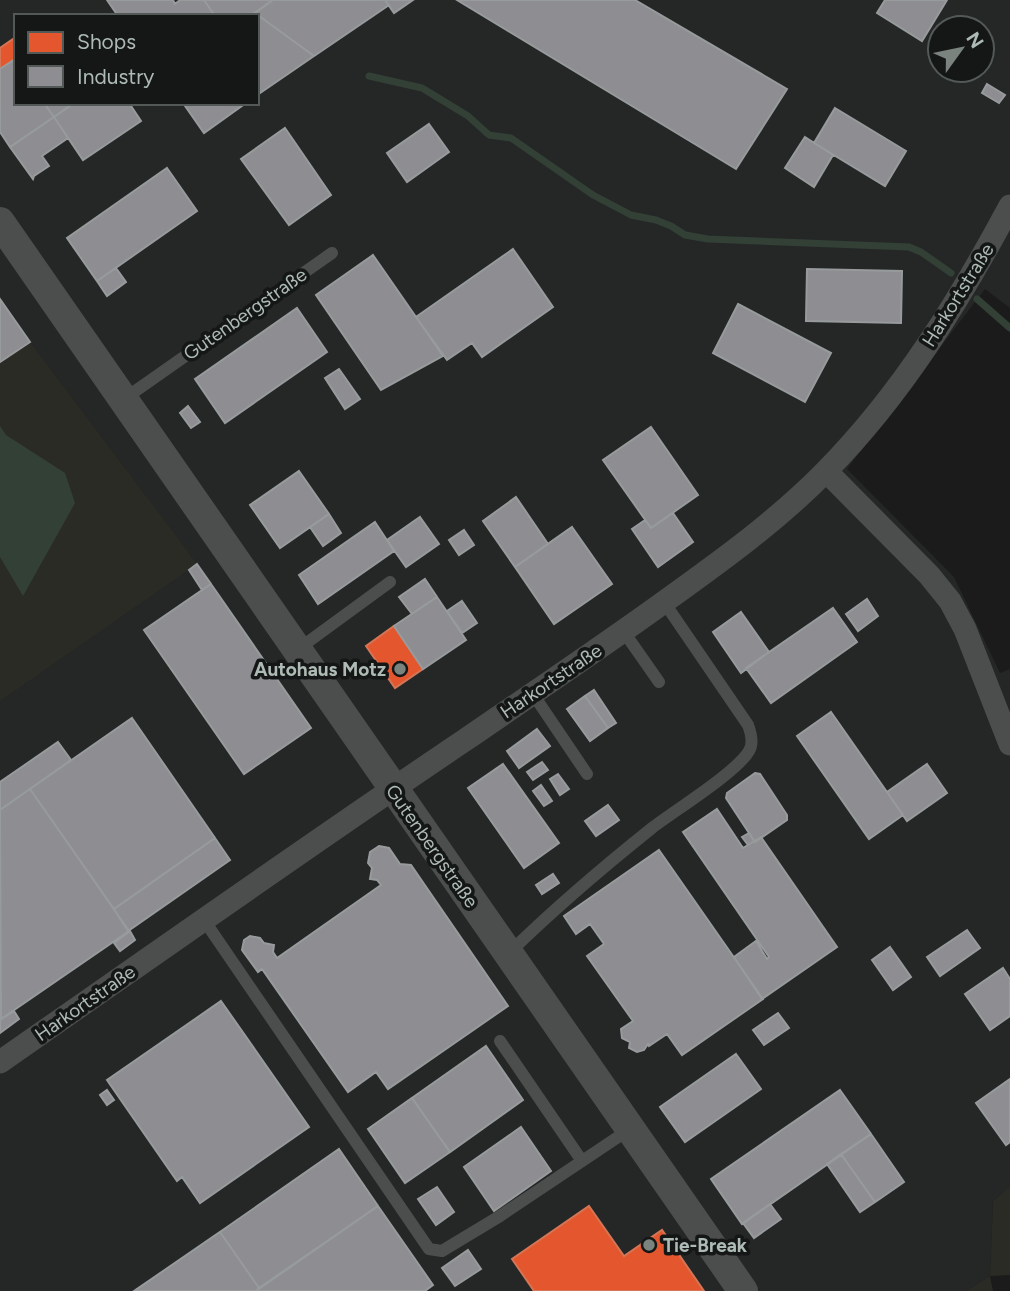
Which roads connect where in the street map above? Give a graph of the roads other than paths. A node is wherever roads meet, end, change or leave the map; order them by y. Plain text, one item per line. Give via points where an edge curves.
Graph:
1 (1010, 206) edge
2 (0, 222) edge
3 (332, 253) dead end
4 (124, 399) junction
5 (826, 471) junction
6 (390, 582) dead end
7 (664, 602) junction
8 (624, 632) junction
9 (297, 650) junction
10 (659, 682) dead end
11 (533, 694) junction
12 (1010, 744) edge
13 (587, 774) dead end
14 (393, 789) junction
15 (204, 920) junction
16 (508, 954) junction
17 (500, 1041) dead end
18 (0, 1062) edge
19 (629, 1129) junction
20 (582, 1161) junction
21 (743, 1291) edge

1 - 5 street, Harkortstraße via 921,355 880,413
2 - 4 street, Gutenbergstraße
3 - 4 lane, Gutenbergstraße
4 - 9 street, Gutenbergstraße
5 - 7 street, Harkortstraße via 726,558
5 - 12 street via 950,601
6 - 9 lane
7 - 8 street, Harkortstraße
7 - 16 lane via 748,725 750,750 565,898
8 - 10 lane
8 - 11 street, Harkortstraße
9 - 14 street, Gutenbergstraße
11 - 13 lane
11 - 14 street, Harkortstraße
14 - 15 street, Harkortstraße
14 - 16 street, Gutenbergstraße
15 - 18 street, Harkortstraße
15 - 20 lane via 429,1249 442,1251
16 - 19 street, Gutenbergstraße
17 - 20 lane
19 - 20 lane
19 - 21 street, Gutenbergstraße

